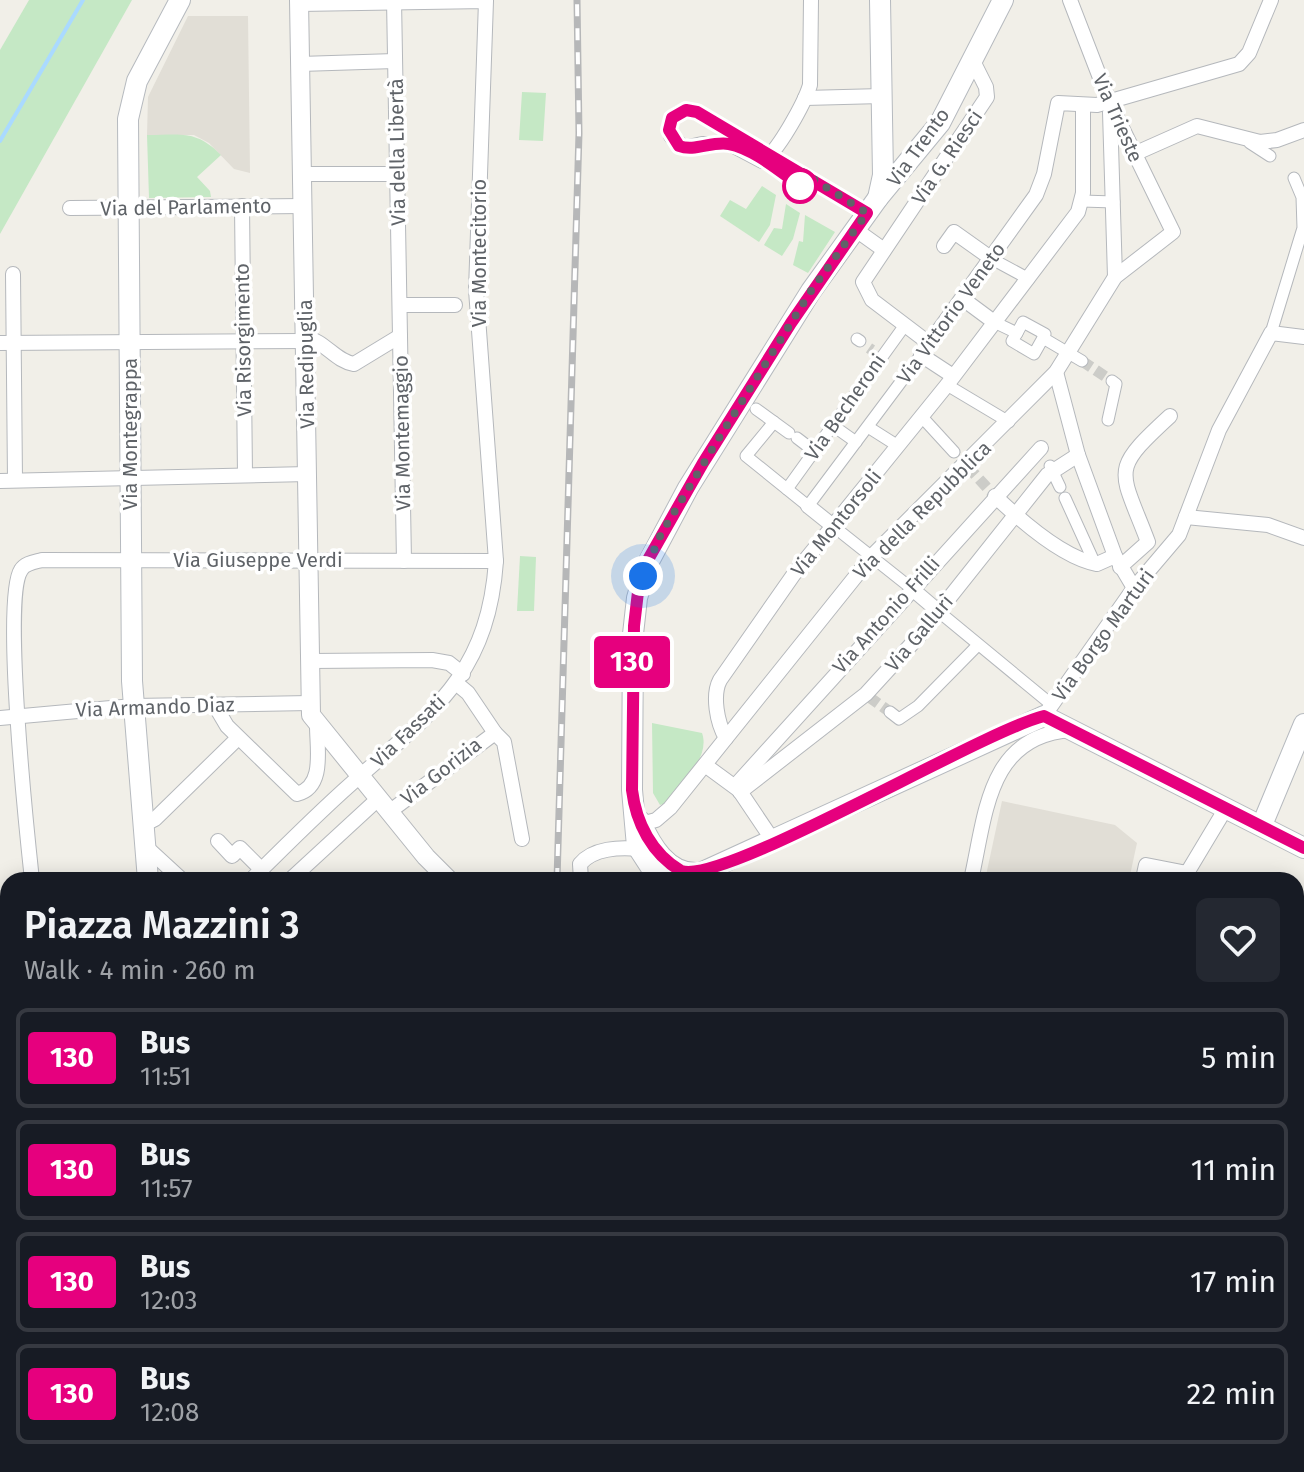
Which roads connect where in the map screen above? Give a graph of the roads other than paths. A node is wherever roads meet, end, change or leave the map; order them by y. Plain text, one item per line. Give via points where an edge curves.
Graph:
1 (180, 0) edge
2 (811, 0) edge
3 (880, 0) edge
4 (1003, 0) edge
5 (1070, 0) edge
6 (1271, 0) edge
7 (299, 2) edge
8 (394, 2) edge
9 (395, 61) junction
10 (973, 61) junction
11 (300, 64) junction
12 (882, 96) junction
13 (805, 98) junction
14 (1110, 106) junction
15 (1083, 107) junction
16 (702, 115) junction
17 (1304, 130) edge
18 (1232, 135) junction
19 (702, 144) junction
20 (771, 153) junction
21 (1134, 154) junction
22 (883, 156) junction
23 (1270, 156) dead end
24 (905, 169) junction
25 (302, 174) junction
26 (397, 174) junction
27 (1294, 178) dead end
28 (1082, 201) junction
29 (1114, 202) junction
30 (242, 206) junction
31 (303, 206) junction
32 (70, 208) dead end
33 (129, 208) junction
34 (867, 214) junction
35 (1173, 232) joint
36 (944, 246) dead end
37 (884, 250) junction
38 (992, 259) junction
39 (13, 274) dead end
40 (1115, 277) junction
41 (1029, 279) junction
42 (963, 299) junction
43 (400, 305) junction
44 (455, 305) dead end
45 (994, 322) junction
46 (905, 325) junction
47 (1017, 333) junction
48 (1271, 333) junction
49 (400, 336) junction
50 (1304, 337) edge
51 (1043, 338) junction
52 (305, 339) junction
53 (244, 341) junction
54 (130, 342) junction
55 (7, 343) edge
56 (926, 350) junction
57 (1068, 353) junction
58 (1082, 361) tunnel mouth
59 (1056, 372) junction
60 (950, 380) junction
61 (1112, 381) dead end
62 (756, 409) dead end
63 (921, 416) junction
64 (1170, 416) dead end
65 (1108, 420) dead end
66 (774, 422) junction
67 (1009, 422) junction
68 (832, 425) junction
69 (868, 427) junction
70 (856, 442) junction
71 (898, 446) junction
72 (1042, 450) dead end
73 (814, 451) junction
74 (954, 452) dead end
75 (1078, 455) junction
76 (1051, 468) junction
77 (245, 474) junction
78 (308, 474) junction
79 (130, 476) junction
80 (8, 481) edge
81 (787, 489) junction
82 (994, 494) junction
83 (808, 506) junction
84 (1016, 515) junction
85 (1186, 517) junction
86 (833, 526) junction
87 (1304, 538) edge
88 (872, 556) junction
89 (132, 560) junction
90 (309, 561) junction
91 (404, 561) junction
92 (496, 561) junction
93 (1117, 562) junction
94 (1095, 564) junction
95 (911, 588) junction
96 (1134, 588) junction
97 (938, 611) junction
98 (978, 645) junction
99 (310, 661) junction
100 (459, 678) junction
101 (310, 703) junction
102 (214, 704) junction
103 (133, 706) junction
104 (1048, 711) junction
105 (890, 712) dead end
106 (17, 715) junction
107 (0, 718) edge
108 (1304, 724) edge
109 (317, 726) junction
110 (1072, 730) junction
111 (495, 733) junction
112 (238, 738) junction
113 (726, 738) junction
114 (705, 765) junction
115 (359, 777) junction
116 (738, 789) junction
117 (383, 805) junction
118 (1226, 808) junction
119 (638, 817) junction
120 (143, 825) junction
121 (1262, 825) junction
122 (522, 839) dead end
123 (218, 841) dead end
124 (774, 842) junction
125 (145, 846) junction
126 (1304, 848) edge
127 (639, 849) junction
128 (31, 872) edge
129 (147, 872) edge
130 (173, 872) edge
131 (254, 872) edge
132 (259, 872) edge
133 (300, 872) edge
134 (442, 872) edge
135 (580, 872) edge
136 (654, 872) edge
137 (683, 872) edge
138 (701, 872) edge
139 (973, 872) edge
140 (1144, 872) edge
141 (1182, 872) edge
142 (1188, 872) edge

1 - 33 main road, Via Montegrappa via 130,103
2 - 13 street via 812,79
3 - 12 main road
4 - 10 main road, Via Trento
5 - 14 street, Via Trieste
6 - 14 street via 1249,53 1239,64
7 - 8 street, Via Montecitorio
7 - 11 street, Via Redipuglia
8 - 9 street, Via della Libertà
8 - 92 street, Via Montecitorio via 486,1 476,298
9 - 11 street
9 - 26 street, Via della Libertà
10 - 24 main road, Via Trento via 940,123
10 - 37 street, Via G. Riesci via 987,97
11 - 25 street, Via Redipuglia
12 - 13 street
12 - 22 main road
13 - 20 street
14 - 15 street
14 - 21 street, Via Trieste
14 - 29 street
15 - 28 street
15 - 38 street, Via Vittorio Veneto via 1058,103 1039,189
16 - 19 street via 708,126
16 - 19 street via 681,111 669,130 679,146
16 - 20 street
17 - 18 street via 1271,141
18 - 21 street via 1197,126
18 - 23 street
19 - 20 street via 734,145 762,161
20 - 34 street
21 - 35 street, Via Trieste
22 - 24 main road via 892,167
22 - 34 main road
24 - 34 main road, Via Trento
25 - 26 street
25 - 31 street, Via Redipuglia
26 - 43 street, Via della Libertà
27 - 48 street via 1303,228
28 - 29 street
28 - 41 street, Via Montorsoli
29 - 40 street
30 - 31 street, Via del Parlamento
30 - 33 street, Via del Parlamento
30 - 53 street, Via Risorgimento
31 - 52 street, Via Redipuglia
32 - 33 street, Via del Parlamento
33 - 54 main road, Via Montegrappa
34 - 37 street
34 - 119 main road, Via Trento via 811,291 646,567 633,634 631,785
35 - 40 street, Via della Repubblica
36 - 38 street via 954,232
37 - 46 street, Via G. Riesci via 863,285 872,300
38 - 41 street
38 - 42 street, Via Vittorio Veneto
39 - 55 street
40 - 57 street, Via della Repubblica
41 - 45 street, Via Montorsoli
42 - 45 street
42 - 56 street, Via Vittorio Veneto
43 - 44 street
43 - 49 street, Via Montemaggio
45 - 47 street
45 - 60 street, Via Montorsoli
46 - 56 street, Via G. Riesci
46 - 68 street, Via Becheroni via 877,353
47 - 51 street via 1023,322 1045,334
47 - 51 street via 1012,341 1034,354
48 - 50 street
48 - 85 street, Via Borgo Marturi via 1219,430
49 - 52 street via 354,364 317,340
49 - 91 street, Via Montemaggio
51 - 57 street
52 - 53 street
52 - 78 street, Via Redipuglia
53 - 54 street
53 - 77 street, Via Risorgimento
54 - 55 street
54 - 79 main road, Via Montegrappa
55 - 80 street
56 - 60 street, Via G. Riesci
56 - 69 street, Via Vittorio Veneto
57 - 58 street
57 - 59 street, Via della Repubblica
59 - 67 street, Via della Repubblica
59 - 75 street
60 - 63 street, Via Montorsoli
60 - 67 street
61 - 65 street via 1116,384
62 - 66 street
63 - 71 street, Via Montorsoli
63 - 74 street
64 - 93 street via 1125,464 1125,481 1148,542
66 - 73 street
66 - 81 street via 746,456
67 - 88 street, Via della Repubblica
68 - 70 street
68 - 73 street, Via Becheroni
69 - 70 street, Via Vittorio Veneto
69 - 71 street
70 - 83 street, Via Vittorio Veneto
71 - 86 street, Via Montorsoli
72 - 82 street, Via Antonio Frilli
73 - 81 street, Via Becheroni
75 - 76 street, Via Gallurì
75 - 93 street
76 - 84 street, Via Gallurì
76 - 94 street
77 - 78 street
77 - 79 street
78 - 90 street, Via Redipuglia
79 - 80 street
79 - 89 main road, Via Montegrappa
81 - 83 street
82 - 84 street
82 - 95 street, Via Antonio Frilli
83 - 86 street
84 - 94 street
84 - 97 street, Via Gallurì
85 - 87 street via 1268,525
85 - 96 street, Via Borgo Marturi via 1174,543
86 - 88 street
86 - 113 street, Via Montorsoli via 718,683 719,721
88 - 95 street
88 - 113 street, Via della Repubblica
89 - 90 street, Via Giuseppe Verdi
89 - 103 main road, Via Montegrappa
89 - 106 street, Via Giuseppe Verdi via 42,560 21,569 16,605
90 - 91 street, Via Giuseppe Verdi
90 - 99 street, Via Redipuglia
91 - 92 street, Via Giuseppe Verdi
92 - 100 street, Via Montecitorio via 486,618
93 - 94 street
93 - 96 street
95 - 97 street
95 - 116 street, Via Antonio Frilli
96 - 104 street, Via Borgo Marturi
97 - 98 street
97 - 116 street, Via Gallurì via 868,696
98 - 104 street
98 - 105 street via 918,706 899,719
99 - 100 street via 432,660 449,663
99 - 101 street, Via Redipuglia
100 - 111 street, Via Gorizia
100 - 115 street, Via Fassati via 402,743
101 - 102 street, Via Armando Diaz
101 - 109 street, Via Redipuglia
102 - 103 street, Via Armando Diaz
102 - 112 street
103 - 106 street, Via Armando Diaz
103 - 120 main road, Via Montegrappa
104 - 110 main road
104 - 124 main road, Via Borgo Marturi
106 - 107 street, Via Armando Diaz
106 - 128 street
108 - 121 main road
109 - 112 street via 317,775 299,795
109 - 115 street
110 - 118 main road
110 - 139 street via 1033,739 998,773
111 - 117 street, Via Gorizia
111 - 122 street, Via Gorizia via 503,740
112 - 120 street
113 - 114 street, Via della Repubblica
114 - 116 street
114 - 119 street, Via della Repubblica via 656,820
115 - 117 street
115 - 132 street, Via Fassati
116 - 124 street
117 - 133 street, Via Gorizia
117 - 134 street
118 - 121 main road
118 - 142 street
119 - 127 main road, Via Trento
119 - 137 main road via 654,848
120 - 125 main road, Via Montegrappa
121 - 126 main road
123 - 131 street via 232,856 240,848
124 - 138 main road, Via Borgo Marturi
125 - 129 main road, Via Montegrappa
125 - 130 street
127 - 135 street via 615,848 585,858
127 - 136 main road
140 - 141 street via 1146,865

